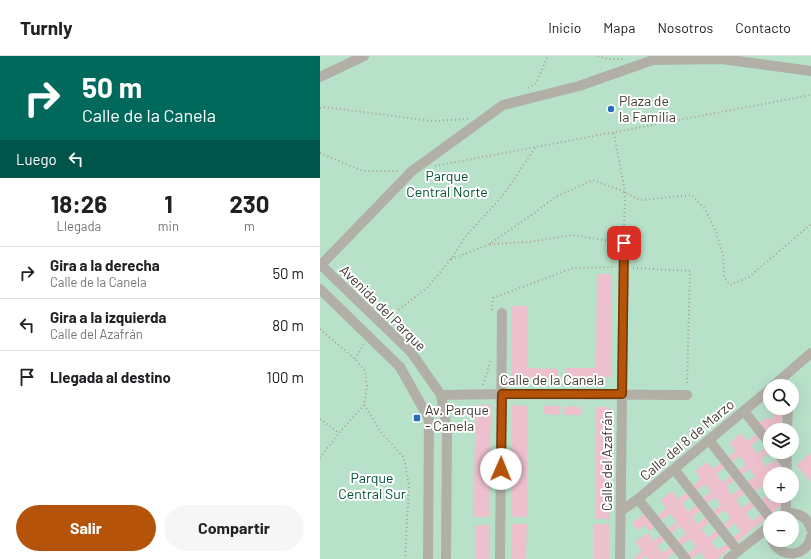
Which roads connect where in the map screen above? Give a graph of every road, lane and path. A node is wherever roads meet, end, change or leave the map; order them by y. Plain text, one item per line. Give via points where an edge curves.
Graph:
1 (364, 56) edge
2 (548, 56) edge
3 (811, 71) edge
4 (320, 77) edge
5 (525, 90) dead end
6 (811, 96) edge
7 (320, 108) edge
8 (471, 118) dead end
9 (614, 133) junction
10 (535, 148) junction
11 (320, 153) edge
12 (412, 171) junction
13 (625, 192) junction
14 (811, 224) edge
15 (624, 243) junction
16 (488, 244) junction
17 (451, 259) junction
18 (320, 265) edge
19 (623, 267) junction
20 (320, 289) edge
21 (497, 313) joint
22 (387, 319) dead end
23 (320, 328) edge
24 (364, 344) dead end
25 (811, 353) edge
26 (492, 357) dead end
27 (355, 359) junction
28 (788, 373) junction
29 (781, 379) edge
30 (788, 379) edge
31 (480, 394) junction
32 (502, 394) junction
33 (622, 394) junction
34 (441, 395) junction
35 (687, 395) joint
36 (763, 395) edge
37 (364, 405) junction
38 (744, 411) junction
39 (320, 419) edge
40 (339, 433) junction
41 (763, 435) edge
42 (709, 440) junction
43 (320, 458) edge
44 (674, 469) junction
45 (638, 499) junction
46 (621, 511) junction
47 (765, 511) edge
48 (799, 514) edge
49 (811, 529) edge
50 (763, 531) edge
51 (811, 537) edge
52 (775, 547) edge
53 (738, 551) junction
54 (799, 555) edge
55 (405, 559) edge
56 (428, 559) edge
57 (446, 559) edge
58 (500, 559) edge
59 (620, 559) edge
60 (686, 559) edge
61 (728, 559) edge

1 - 4 street
2 - 5 path via 536,83
3 - 12 street via 722,60 653,60 580,89 503,105
6 - 9 path
7 - 8 path via 432,121
9 - 10 path
9 - 13 path
10 - 12 path
10 - 17 path via 504,194 466,236
11 - 12 path via 363,171
12 - 18 street
13 - 14 path via 640,200 692,195 705,209 716,232 723,255 724,277 730,285 750,276
13 - 15 path
13 - 16 path via 593,180 555,197
15 - 16 path via 572,235 529,242
15 - 19 street, Calle del Azafrán
16 - 17 path
17 - 22 path via 428,287
18 - 34 street, Avenida del Parque, bridge via 410,352
19 - 21 path via 572,268 493,298
19 - 33 street, Calle del Azafrán
19 - 35 path via 690,271
20 - 56 street, bridge via 400,367 428,419
21 - 32 street
23 - 27 path
24 - 27 path
25 - 28 street
26 - 31 path
27 - 37 path via 365,371 367,386
28 - 29 street
28 - 30 street
31 - 32 street, Calle de la Canela
31 - 34 street, Calle de la Canela
32 - 33 street, Calle de la Canela
32 - 58 street
33 - 35 street, Calle de la Canela
33 - 46 street, Calle del Azafrán
34 - 57 street, Avenida del Parque via 447,430
36 - 38 street, Calle del 8 de Marzo
37 - 40 path
37 - 55 path via 381,432 404,458 410,486
38 - 41 street
38 - 42 street, Calle del 8 de Marzo
39 - 40 path
40 - 43 path
42 - 44 street, Calle del 8 de Marzo
42 - 47 street
44 - 45 street, Calle del 8 de Marzo
44 - 53 street
45 - 46 street, Calle del 8 de Marzo
45 - 60 street
46 - 59 street, Calle del Azafrán
48 - 49 street via 809,521
50 - 53 street
51 - 54 street via 809,544
52 - 54 street via 784,553
53 - 61 street

